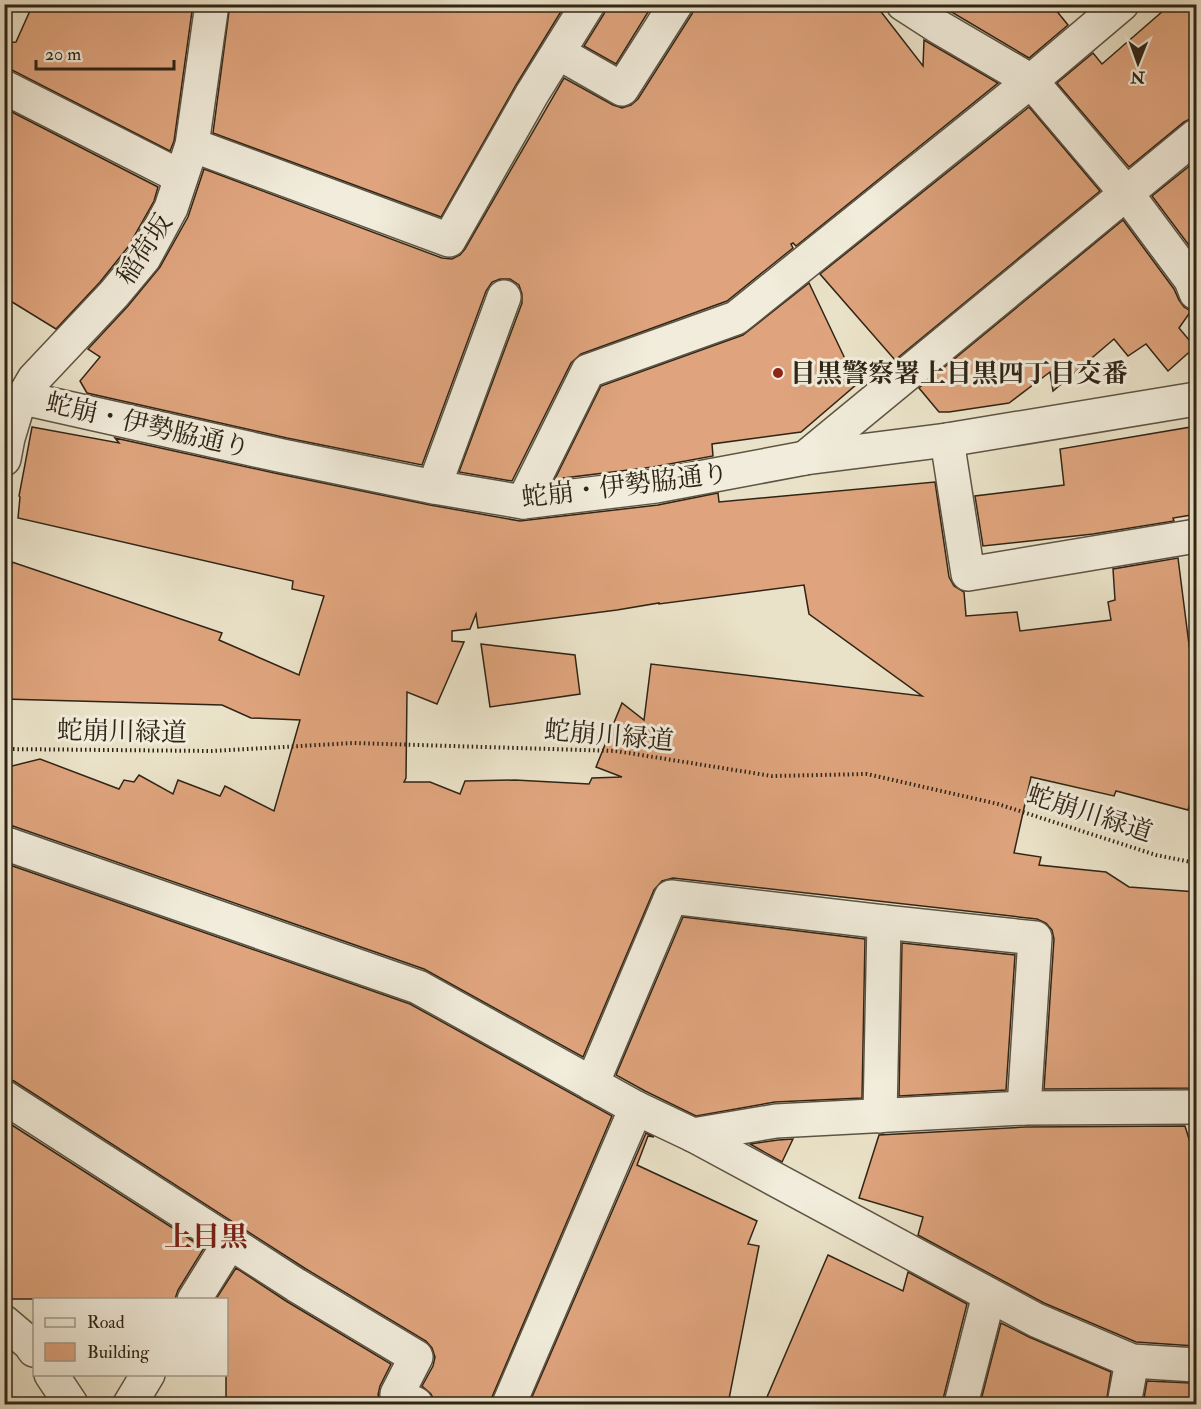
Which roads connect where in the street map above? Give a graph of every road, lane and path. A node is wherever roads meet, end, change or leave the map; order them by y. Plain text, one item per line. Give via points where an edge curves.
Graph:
1 (212, 4) edge
2 (588, 4) edge
3 (676, 4) edge
4 (903, 4) edge
5 (1122, 4) edge
6 (559, 53) junction
7 (1031, 81) junction
8 (4, 87) edge
9 (1197, 136) edge
10 (192, 146) junction
11 (181, 177) junction
12 (1127, 194) junction
13 (1197, 293) edge
14 (504, 297) dead end
15 (1197, 399) edge
16 (15, 402) edge
17 (947, 440) junction
18 (805, 458) junction
19 (4, 459) edge
20 (434, 487) junction
21 (523, 502) junction
22 (1197, 536) edge
23 (4, 749) edge
24 (4, 843) edge
25 (1197, 863) edge
26 (884, 922) junction
27 (592, 1084) junction
28 (4, 1096) edge
29 (1197, 1107) edge
30 (636, 1108) junction
31 (1024, 1108) junction
32 (880, 1116) junction
33 (693, 1135) junction
34 (230, 1242) junction
35 (989, 1295) junction
36 (195, 1298) edge
37 (4, 1322) edge
38 (33, 1348) edge
39 (1132, 1361) junction
40 (1197, 1365) edge
41 (52, 1376) edge
42 (147, 1376) edge
43 (71, 1404) edge
44 (130, 1404) edge
45 (416, 1404) edge
46 (509, 1404) edge
47 (961, 1404) edge
48 (1124, 1404) edge

1 - 10 street, 稲荷坂
2 - 6 street
3 - 6 street via 622,89
4 - 7 street
5 - 7 street
6 - 10 street via 449,240
7 - 12 street
7 - 21 street via 736,318 588,372
8 - 11 street
9 - 12 street
10 - 11 street, 稲荷坂
11 - 16 street, 稲荷坂 via 171,208 144,258
12 - 13 street
12 - 18 street
14 - 20 street
15 - 17 street, 蛇崩・伊勢脇通り
16 - 19 street, 稲荷坂
16 - 20 street, 蛇崩・伊勢脇通り
17 - 18 street, 蛇崩・伊勢脇通り
17 - 22 street via 968,574
18 - 21 street, 蛇崩・伊勢脇通り via 656,486
20 - 21 street, 蛇崩・伊勢脇通り
23 - 25 path, 蛇崩川緑道 via 212,751 388,744 616,751 772,776 867,774 998,804 1156,855
24 - 27 street via 418,987
26 - 27 street via 671,897
26 - 31 street via 1035,938
26 - 32 street
27 - 30 street
28 - 34 street
29 - 31 street
30 - 33 street
30 - 46 street
31 - 32 street
32 - 33 street via 776,1122
33 - 35 street
34 - 36 street
34 - 45 street via 416,1357 397,1394
35 - 39 street via 1036,1320
35 - 47 street
37 - 38 street
39 - 40 street
39 - 48 street
41 - 43 street
42 - 44 street

